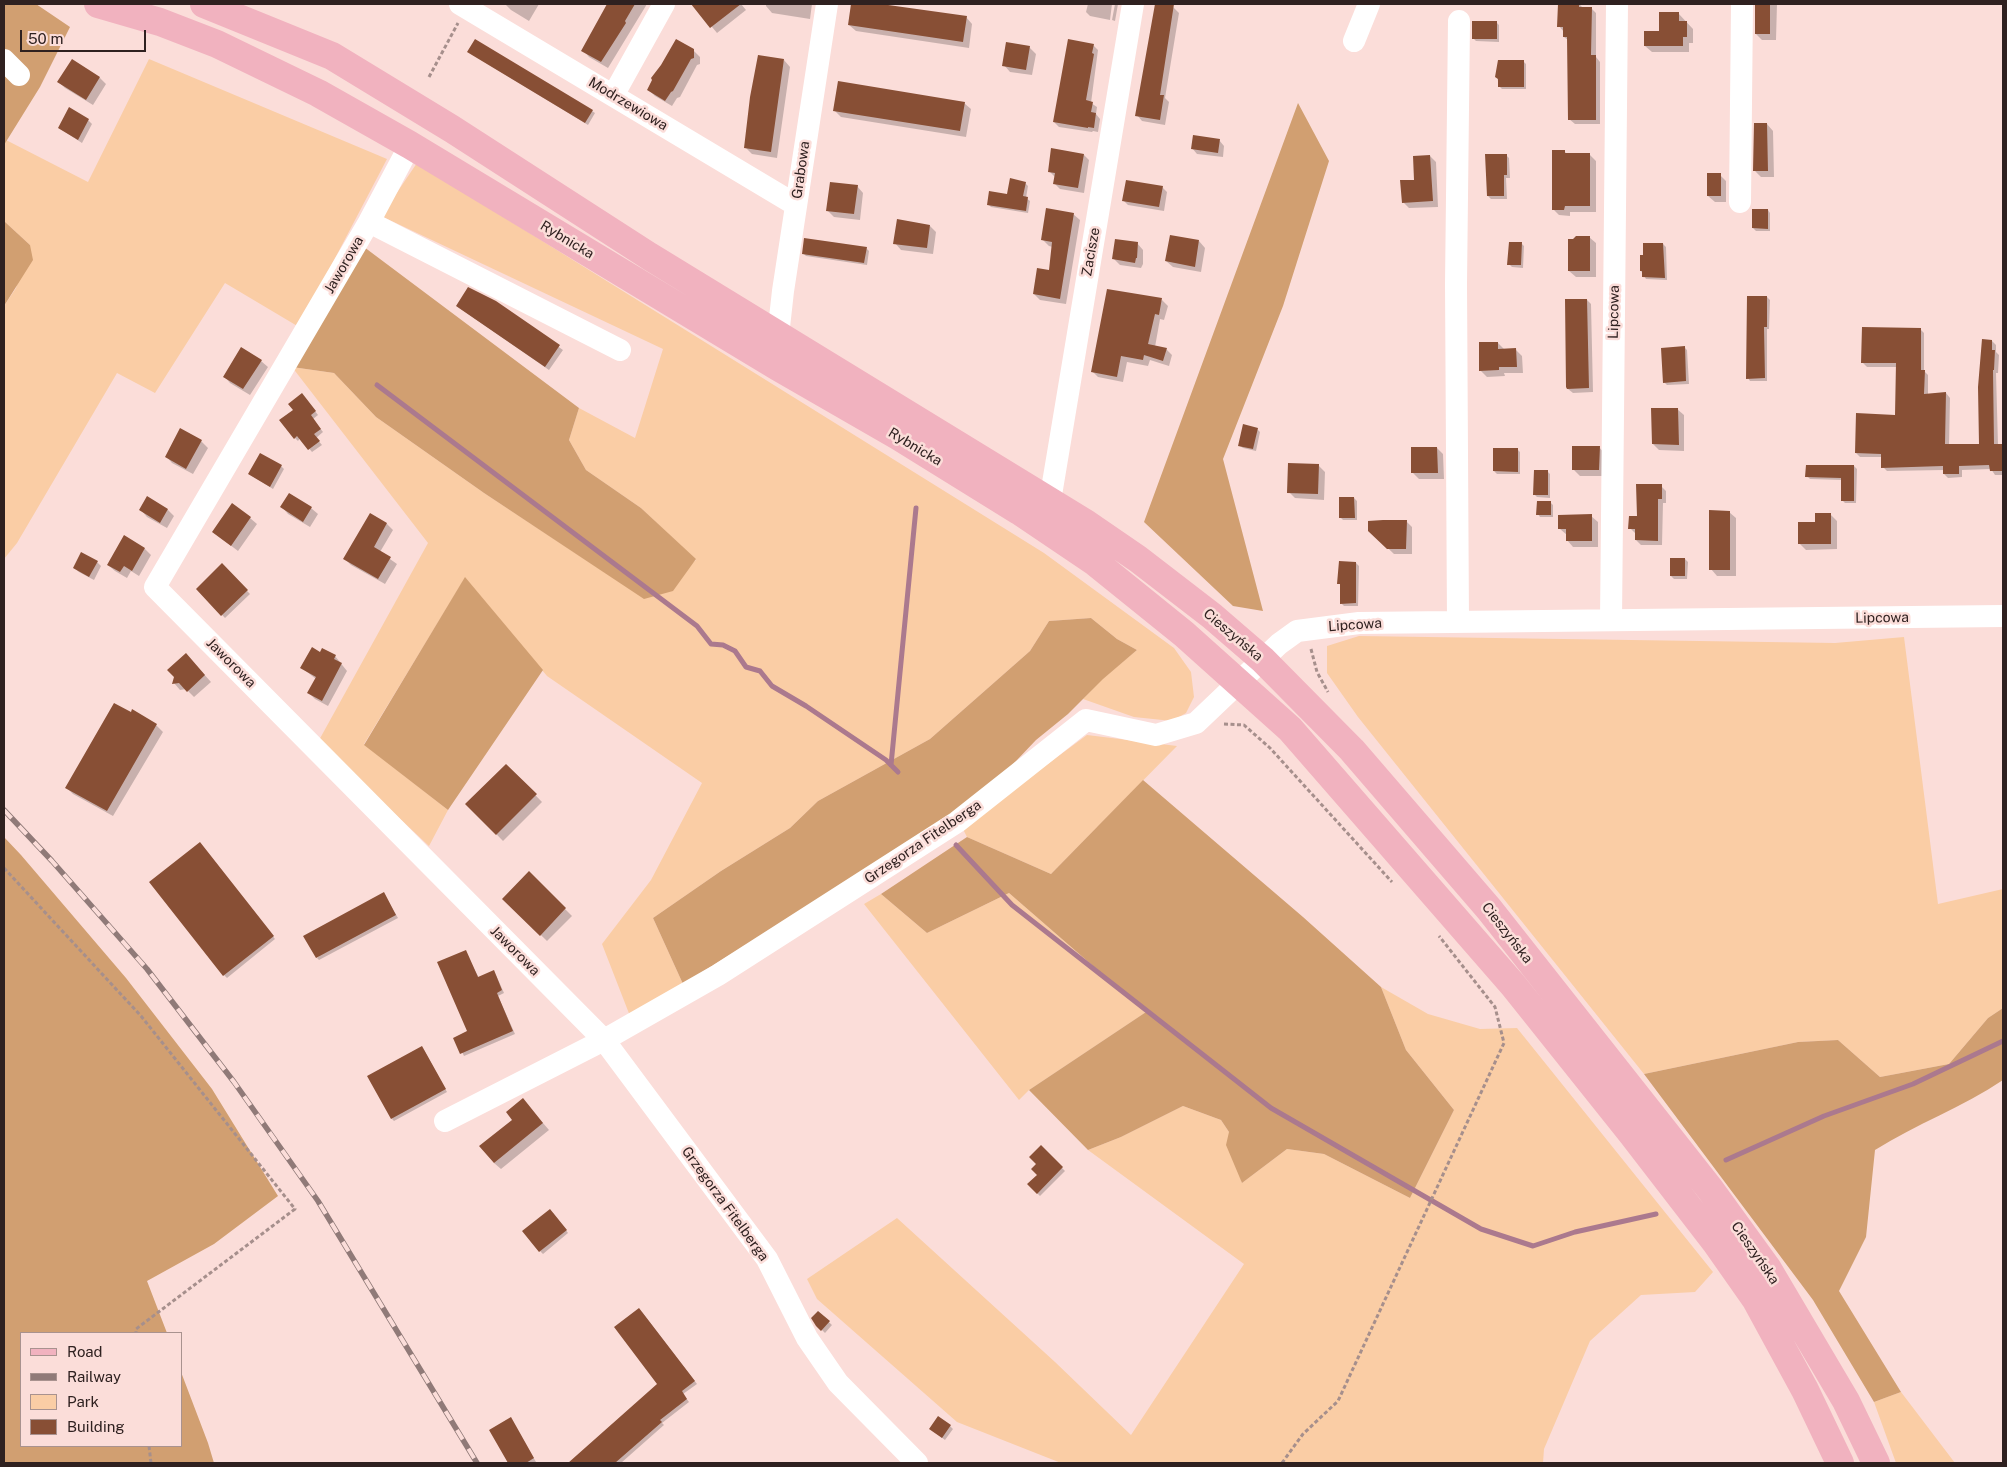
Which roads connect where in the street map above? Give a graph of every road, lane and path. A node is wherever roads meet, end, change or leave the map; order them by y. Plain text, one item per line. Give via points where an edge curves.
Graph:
1 (98, 4) edge
2 (204, 4) edge
3 (664, 4) edge
4 (827, 4) edge
5 (1133, 4) edge
6 (1369, 4) edge
7 (1616, 4) edge
8 (1742, 4) edge
9 (465, 5) edge
10 (1459, 21) dead end
11 (1354, 41) dead end
12 (429, 78) dead end
13 (614, 94) junction
14 (410, 145) junction
15 (1740, 202) dead end
16 (796, 205) junction
17 (369, 222) junction
18 (778, 336) junction
19 (620, 350) dead end
20 (1035, 502) junction
21 (2003, 616) edge
22 (1611, 620) junction
23 (1458, 622) junction
24 (1298, 631) junction
25 (1263, 660) junction
26 (1240, 683) junction
27 (1328, 692) dead end
28 (1196, 723) junction
29 (4, 868) edge
30 (1397, 888) dead end
31 (1435, 932) dead end
32 (604, 1040) junction
33 (445, 1121) dead end
34 (136, 1332) edge
35 (150, 1447) edge
36 (152, 1463) edge
37 (917, 1463) edge
38 (1282, 1463) edge
39 (1840, 1463) edge
40 (1876, 1463) edge

1 - 14 main road, Rybnicka via 160,22 217,44 318,93
2 - 18 main road, Rybnicka via 332,56 452,128
3 - 13 street
4 - 16 street, Grabowa
5 - 20 street, Zacisze
6 - 11 street
7 - 22 street, Lipcowa
8 - 15 street
9 - 12 path
9 - 13 street, Modrzewiowa
10 - 23 street via 1456,284
13 - 16 street, Modrzewiowa
14 - 17 street
14 - 20 main road, Rybnicka via 898,436
16 - 18 street, Grabowa
17 - 19 street
17 - 32 street, Jaworowa via 155,588
18 - 20 main road, Rybnicka
20 - 25 main road, Cieszyńska via 1138,559
20 - 26 main road, Cieszyńska via 1096,563
21 - 22 street, Lipcowa
22 - 23 street, Lipcowa
23 - 24 street, Lipcowa via 1359,623
24 - 25 street, Lipcowa
24 - 27 path via 1310,647
25 - 26 street, Lipcowa
25 - 40 main road, Cieszyńska via 1352,750 1489,909 1710,1189 1768,1269 1809,1336
26 - 28 street, Grzegorza Fitelberga
26 - 39 main road, Cieszyńska via 1290,729 1513,985 1710,1235 1756,1300
28 - 30 path via 1205,730 1223,724 1244,725 1275,754
28 - 32 street, Grzegorza Fitelberga via 1156,735 1086,720 956,822 718,975
29 - 34 path via 141,1016 295,1209
31 - 38 path via 1496,1007 1504,1043 1338,1401 1303,1434
32 - 33 street, Grzegorza Fitelberga
32 - 37 street, Grzegorza Fitelberga via 767,1260 807,1338 838,1383
35 - 36 path

